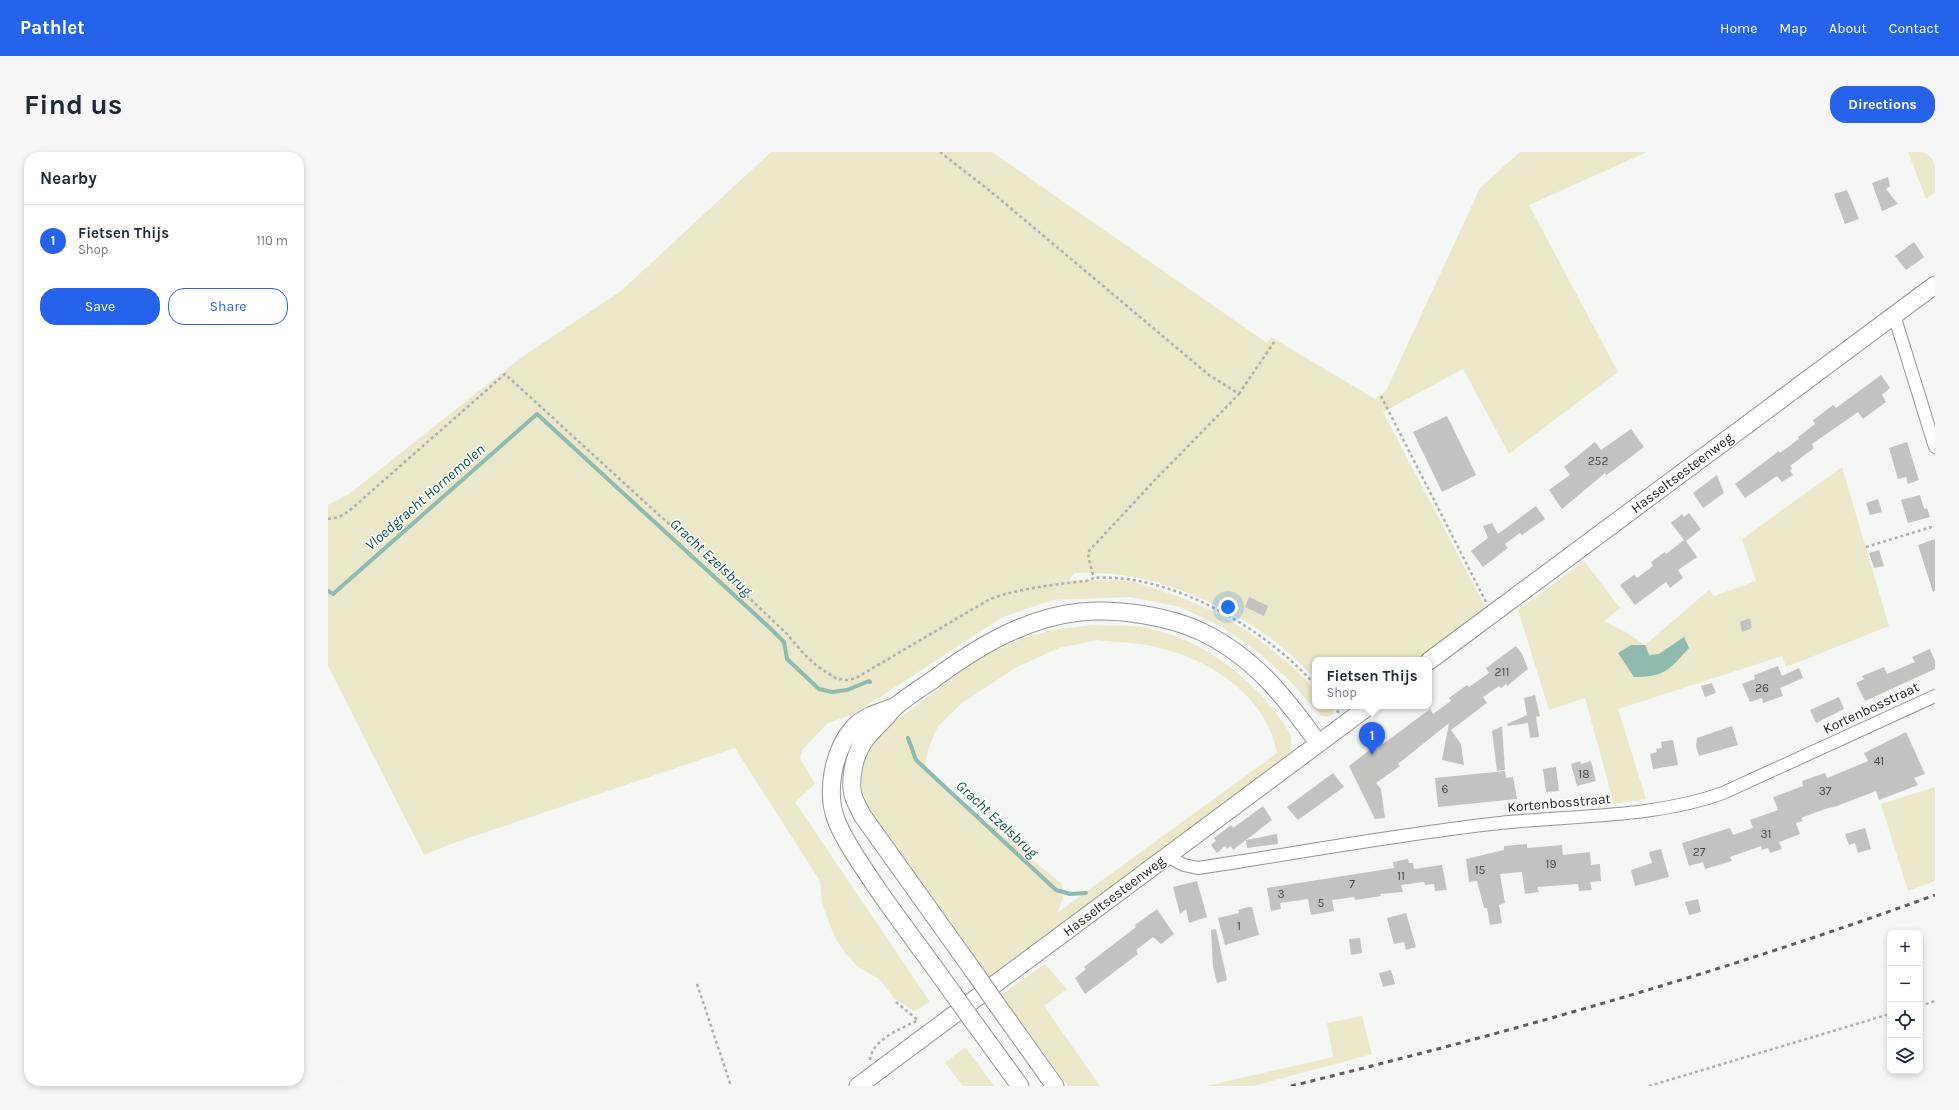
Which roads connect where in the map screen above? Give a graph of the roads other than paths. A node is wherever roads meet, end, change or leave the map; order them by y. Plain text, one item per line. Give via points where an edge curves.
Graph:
1 (1935, 285) edge
2 (1894, 315) junction
3 (1935, 447) edge
4 (1432, 659) edge
5 (1935, 696) edge
6 (894, 707) junction
7 (1364, 709) edge
8 (1318, 743) junction
9 (1167, 856) junction
10 (863, 1082) edge
11 (1020, 1086) edge
12 (1055, 1086) edge

1 - 2 main road, Hasseltsesteenweg
2 - 3 street
2 - 4 main road, Hasseltsesteenweg
5 - 9 street, Kortenbosstraat via 1724,793 1698,802 1643,811 1469,827 1198,868 1184,866
6 - 8 main road via 964,656 999,637 1041,620 1080,612 1118,612 1163,619 1202,632 1236,653 1264,674 1288,701
6 - 11 main road, bridge via 872,714 854,727 841,746 833,773 832,802 836,821 853,853 883,897
6 - 12 main road, bridge via 869,734 857,755 853,794 862,815
7 - 8 main road, Hasseltsesteenweg
8 - 9 main road, Hasseltsesteenweg
9 - 10 main road, Hasseltsesteenweg

